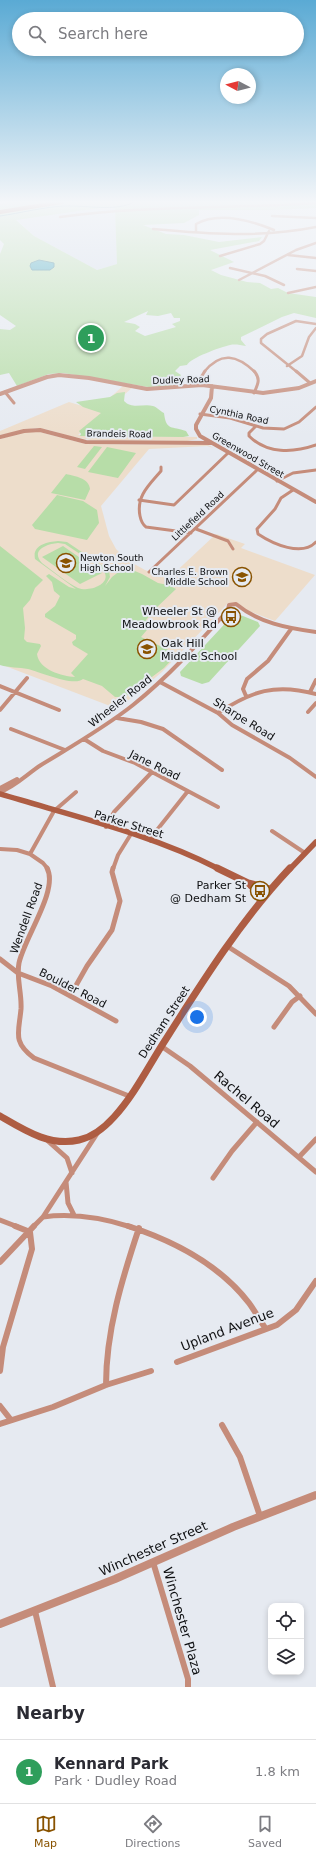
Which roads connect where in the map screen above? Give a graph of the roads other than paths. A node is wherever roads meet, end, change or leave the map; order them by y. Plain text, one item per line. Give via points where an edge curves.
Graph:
1 (277, 281) edge
2 (284, 285) dead end
3 (316, 287) edge
4 (288, 293) dead end
5 (316, 324) edge
6 (316, 328) edge
7 (287, 366) junction
8 (316, 381) edge
9 (310, 383) junction
10 (196, 385) junction
11 (212, 386) junction
12 (5, 392) junction
13 (254, 393) junction
14 (0, 394) edge
15 (14, 403) dead end
16 (316, 407) edge
17 (200, 414) junction
18 (256, 426) junction
19 (0, 437) edge
20 (205, 440) junction
21 (191, 442) junction
22 (212, 443) junction
23 (316, 445) edge
24 (228, 453) junction
25 (161, 467) dead end
26 (257, 470) junction
27 (316, 470) edge
28 (277, 481) junction
29 (293, 490) junction
30 (139, 500) junction
31 (316, 502) edge
32 (196, 529) junction
33 (191, 533) junction
34 (316, 542) edge
35 (233, 549) dead end
36 (149, 572) dead end
37 (228, 610) junction
38 (236, 611) junction
39 (217, 622) junction
40 (291, 629) junction
41 (316, 632) edge
42 (27, 678) dead end
43 (316, 680) edge
44 (160, 682) junction
45 (0, 686) edge
46 (14, 692) junction
47 (310, 692) junction
48 (316, 694) edge
49 (246, 696) junction
50 (316, 703) edge
51 (0, 710) edge
52 (59, 710) dead end
53 (308, 712) dead end
54 (218, 713) junction
55 (117, 718) junction
56 (11, 729) dead end
57 (84, 739) junction
58 (66, 750) junction
59 (222, 770) dead end
60 (152, 772) junction
61 (316, 777) edge
62 (21, 778) junction
63 (0, 788) edge
64 (188, 791) junction
65 (76, 792) dead end
66 (0, 793) edge
67 (218, 807) dead end
68 (54, 811) junction
69 (106, 827) junction
70 (272, 831) dead end
71 (131, 834) junction
72 (151, 841) junction
73 (316, 842) edge
74 (0, 849) edge
75 (305, 853) junction
76 (30, 854) junction
77 (248, 883) junction
78 (270, 889) junction
79 (263, 897) junction
80 (227, 946) junction
81 (0, 959) edge
82 (18, 973) junction
83 (70, 996) junction
84 (300, 996) junction
85 (316, 1014) edge
86 (116, 1022) dead end
87 (274, 1027) dead end
88 (161, 1046) junction
89 (129, 1096) junction
90 (0, 1116) edge
91 (257, 1122) junction
92 (100, 1129) junction
93 (316, 1139) edge
94 (48, 1140) junction
95 (299, 1158) junction
96 (316, 1172) edge
97 (72, 1173) junction
98 (213, 1178) dead end
99 (66, 1182) junction
100 (74, 1215) junction
101 (43, 1217) junction
102 (0, 1220) edge
103 (139, 1228) junction
104 (30, 1232) junction
105 (0, 1262) edge
106 (316, 1281) edge
107 (266, 1329) junction
108 (176, 1362) dead end
109 (0, 1371) edge
110 (151, 1371) dead end
111 (106, 1385) junction
112 (0, 1406) edge
113 (11, 1420) junction
114 (0, 1424) edge
115 (222, 1425) dead end
116 (316, 1495) edge
117 (260, 1516) junction
118 (153, 1562) junction
119 (34, 1611) junction
120 (0, 1624) edge
121 (53, 1687) edge
122 (188, 1687) edge

1 - 2 street
3 - 4 street
5 - 7 street via 296,321 261,339 262,345
6 - 7 street via 311,334 304,356
7 - 9 street
8 - 9 street, Dudley Road
9 - 13 street, Dudley Road via 280,392
10 - 11 street, Dudley Road
10 - 12 street, Dudley Road via 147,389 59,375
10 - 13 street via 210,366 224,358 235,357 258,376
11 - 13 street, Dudley Road
11 - 17 street, Greenwood Street via 210,398
12 - 14 street, Dudley Road
12 - 15 street
16 - 18 street, Cynthia Road via 290,428 270,429
17 - 18 street, Cynthia Road via 230,418
17 - 20 street, Greenwood Street via 196,429
18 - 23 street via 249,436 269,448 298,449
19 - 21 street, Brandeis Road via 40,430 86,442
20 - 21 street, Brandeis Road
20 - 22 street, Greenwood Street
21 - 22 street, Brandeis Road
22 - 24 street, Greenwood Street
24 - 26 street, Greenwood Street
24 - 30 street via 174,504
25 - 30 street via 161,471
26 - 28 street, Greenwood Street
26 - 32 street, Littlefield Road
27 - 28 street via 293,473
28 - 29 street, Greenwood Street
29 - 31 street, Greenwood Street
29 - 34 street via 281,498 257,529 258,534 300,550 309,549
30 - 33 street via 138,512 143,526
32 - 33 street, Littlefield Road
32 - 35 street via 228,541
33 - 36 street, Littlefield Road
37 - 38 street
37 - 38 street via 231,604 237,605
37 - 39 street, Wheeler Road
38 - 39 street, Wheeler Road
38 - 40 street
39 - 44 street, Wheeler Road
40 - 41 street
40 - 49 street via 268,661 247,679 243,689
42 - 46 street
43 - 47 street
44 - 54 street, Sharpe Road
44 - 55 street, Wheeler Road
45 - 46 street
46 - 51 street
46 - 52 street
47 - 48 street
47 - 49 street via 279,690
49 - 54 street
50 - 53 street
54 - 61 street, Sharpe Road via 232,725 290,758
55 - 57 street, Wheeler Road
55 - 59 street via 163,729
56 - 58 street
57 - 58 street, Wheeler Road
57 - 60 street, Jane Road via 103,751
58 - 62 street, Wheeler Road
60 - 64 street, Jane Road
60 - 69 street via 114,812
62 - 63 street, Wheeler Road
62 - 66 street, Wheeler Road
64 - 67 street, Jane Road
64 - 72 street
65 - 68 street
66 - 68 main road, Parker Street
68 - 69 main road, Parker Street
68 - 76 street
69 - 71 main road, Parker Street
70 - 75 street
71 - 72 main road, Parker Street
71 - 83 street via 113,866 112,872 120,901 112,930
72 - 77 main road, Parker Street via 194,856
73 - 75 main road, Dedham Street
74 - 76 street
75 - 78 main road, Dedham Street
76 - 82 street, Wendell Road via 44,863 50,883 23,951
77 - 78 main road, Parker Street
77 - 79 main road, Parker Street
78 - 79 main road, Dedham Street
79 - 80 main road, Dedham Street
80 - 84 street via 278,977
80 - 88 main road, Dedham Street
81 - 82 street, Boulder Road
82 - 83 street, Boulder Road
82 - 89 street, Wendell Road via 22,1001 18,1036 22,1049 34,1058
83 - 86 street, Boulder Road
84 - 85 street
84 - 87 street via 292,1002
88 - 89 main road, Dedham Street
88 - 91 street, Rachel Road via 190,1066
89 - 92 main road, Dedham Street via 116,1115
90 - 94 main road, Dedham Street
91 - 95 street, Rachel Road
91 - 98 street
92 - 94 main road, Dedham Street via 79,1140
92 - 97 street
93 - 95 street
94 - 97 street via 66,1156
95 - 96 street, Rachel Road
97 - 99 street
99 - 100 street via 68,1203
99 - 101 street
100 - 101 street via 56,1214
100 - 103 street
101 - 104 street
102 - 104 street
103 - 107 street via 177,1244 201,1258 249,1303
103 - 111 street via 119,1290 106,1360
104 - 105 street
104 - 109 street via 32,1249 10,1317
106 - 107 street, Upland Avenue via 296,1310 277,1325
107 - 108 street, Upland Avenue
110 - 111 street
111 - 113 street via 53,1407
112 - 113 street
113 - 114 street
115 - 117 street via 238,1455
116 - 117 street, Winchester Street
117 - 118 street, Winchester Street
118 - 119 street, Winchester Street
118 - 122 street, Winchester Plaza
119 - 120 street, Winchester Street
119 - 121 street

